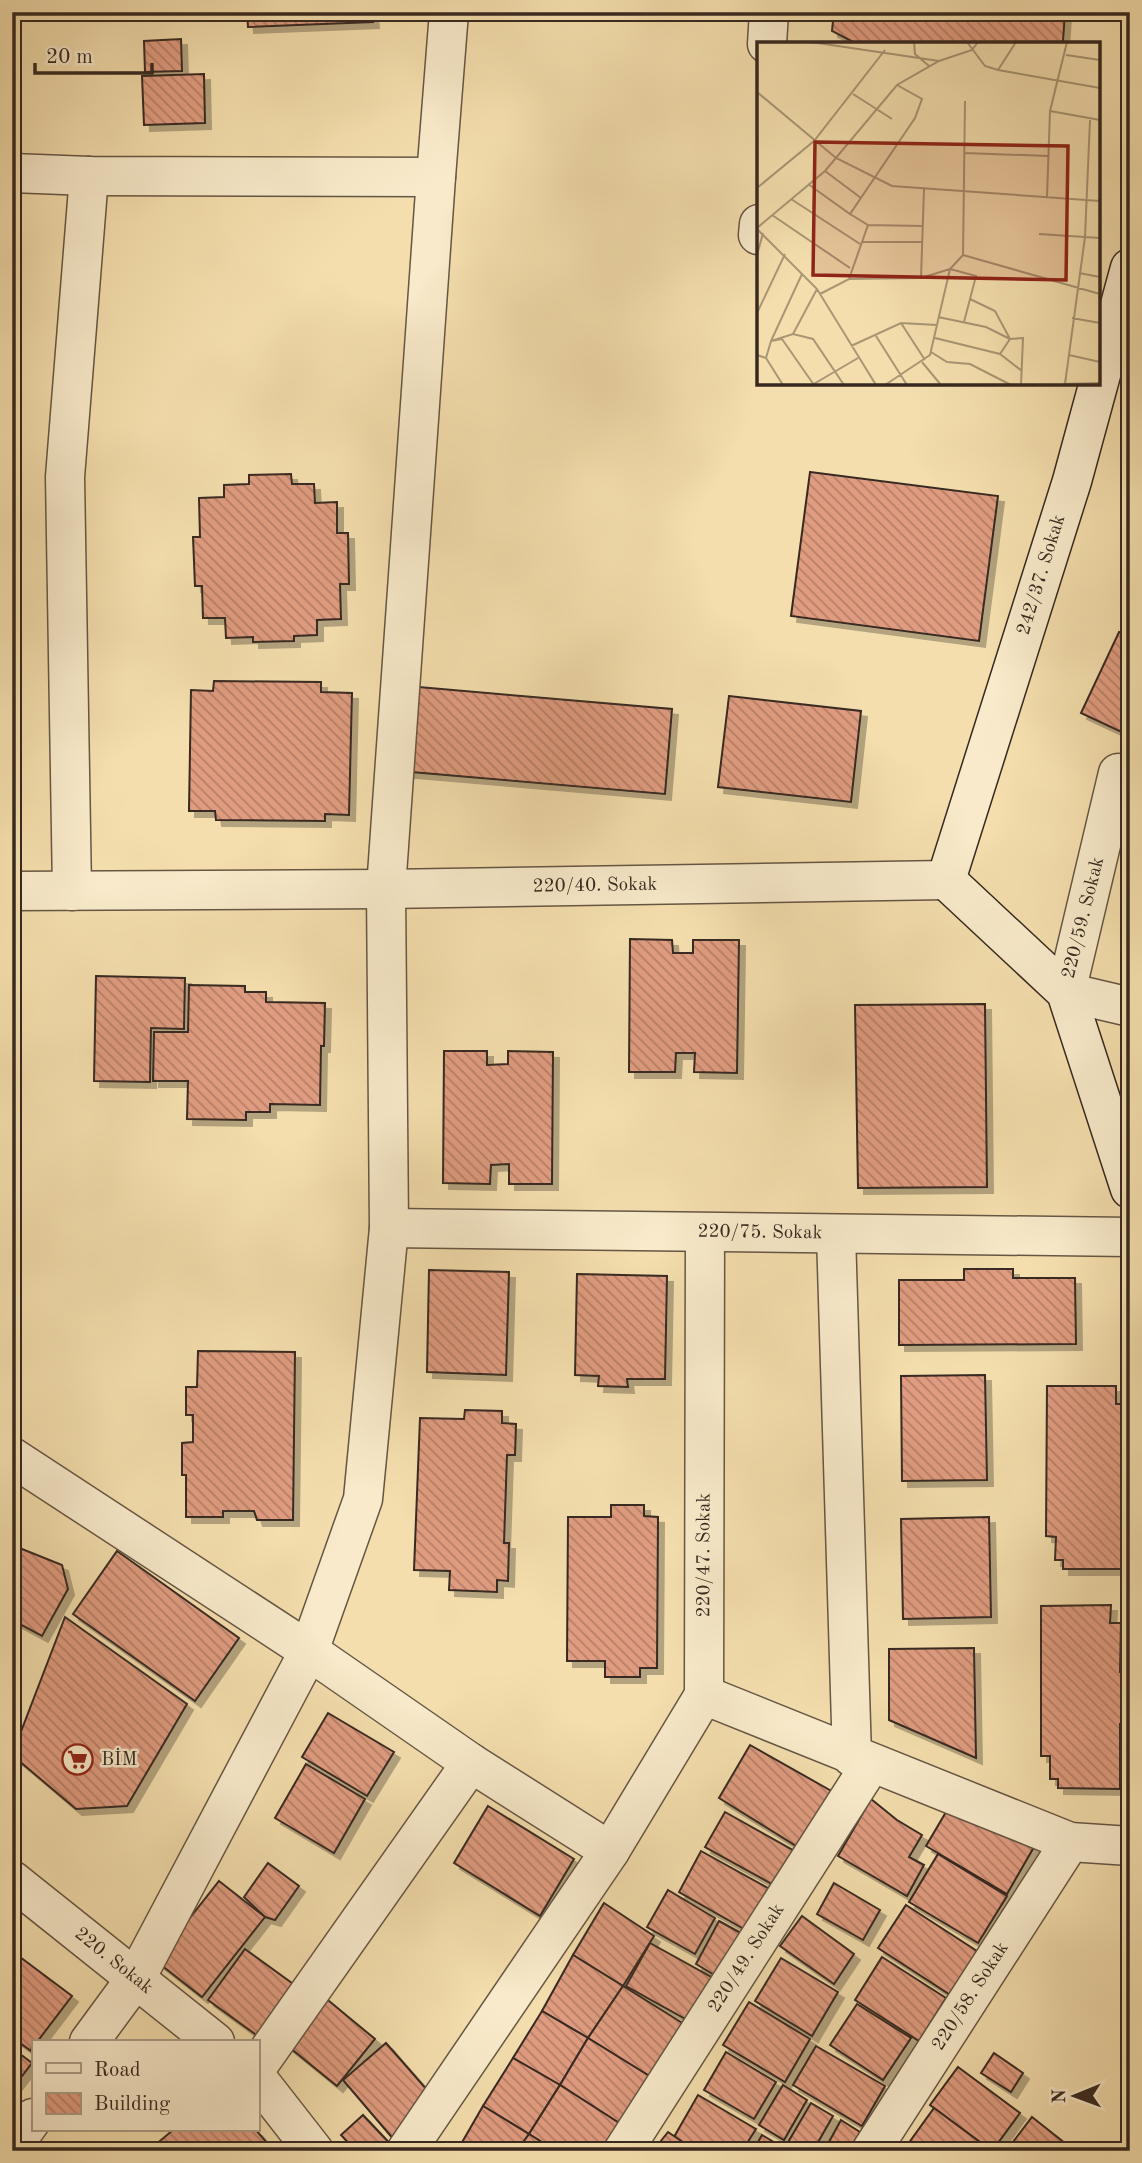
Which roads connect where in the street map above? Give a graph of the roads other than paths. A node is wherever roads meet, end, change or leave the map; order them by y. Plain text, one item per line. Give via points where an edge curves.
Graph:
1 (449, 12) edge
2 (769, 12) edge
3 (767, 42) edge
4 (12, 173) edge
5 (89, 176) junction
6 (436, 177) junction
7 (1130, 268) edge
8 (1100, 378) edge
9 (1098, 385) edge
10 (1130, 775) edge
11 (946, 880) junction
12 (386, 889) junction
13 (12, 891) edge
14 (72, 891) junction
15 (1066, 992) junction
16 (1130, 1007) edge
17 (1130, 1189) edge
18 (389, 1228) junction
19 (705, 1233) junction
20 (836, 1234) junction
21 (1130, 1237) edge
22 (12, 1458) edge
23 (309, 1651) junction
24 (704, 1695) junction
25 (861, 1760) junction
26 (471, 1763) junction
27 (1070, 1842) junction
28 (1130, 1846) edge
29 (610, 1851) junction
30 (12, 1880) edge
31 (136, 1978) junction
32 (90, 2040) edge
33 (213, 2040) edge
34 (259, 2064) edge
35 (259, 2081) edge
36 (32, 2119) edge
37 (12, 2147) edge
38 (314, 2151) edge
39 (406, 2151) edge
40 (623, 2151) edge
41 (871, 2151) edge

1 - 6 street
2 - 3 street
4 - 5 street
5 - 6 street
5 - 14 street via 65,477
6 - 12 street
7 - 8 street, 242/37. Sokak
9 - 11 street, 242/37. Sokak
10 - 15 street, 220/59. Sokak via 1118,773
11 - 12 street, 220/40. Sokak
11 - 15 street
12 - 14 street, 220/40. Sokak
12 - 18 street
13 - 14 street, 220/40. Sokak
15 - 16 street
15 - 17 street
18 - 19 street, 220/75. Sokak
18 - 23 street via 363,1499
19 - 20 street, 220/75. Sokak
19 - 24 street, 220/47. Sokak
20 - 21 street, 220/75. Sokak
20 - 25 street
22 - 23 street
23 - 26 street
23 - 31 street
24 - 25 street
24 - 29 street
25 - 27 street
25 - 40 street, 220/49. Sokak
26 - 29 street
26 - 34 street
27 - 28 street
27 - 41 street, 220/58. Sokak
29 - 39 street
30 - 31 street, 220. Sokak
31 - 32 street
31 - 33 street, 220. Sokak
35 - 38 street
36 - 37 street

